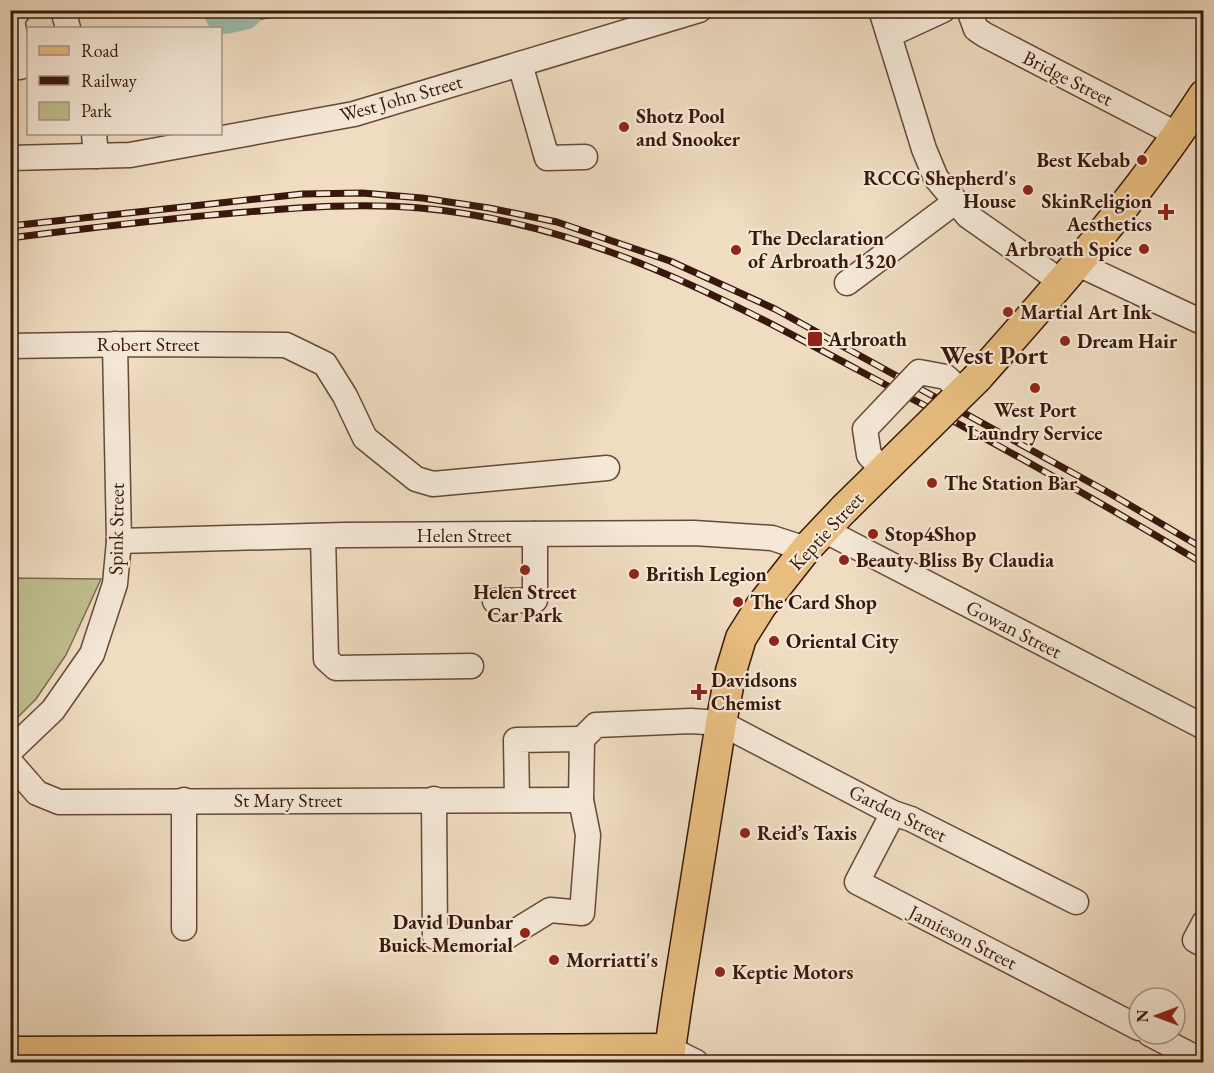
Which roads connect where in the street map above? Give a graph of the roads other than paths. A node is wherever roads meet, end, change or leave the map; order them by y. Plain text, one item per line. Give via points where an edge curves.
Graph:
1 (19, 10) edge
2 (63, 10) edge
3 (699, 10) edge
4 (881, 10) edge
5 (942, 10) edge
6 (969, 10) edge
7 (68, 27) edge
8 (889, 35) junction
9 (520, 64) junction
10 (20, 67) dead end
11 (1203, 95) edge
12 (1178, 135) junction
13 (95, 145) edge
14 (585, 157) dead end
15 (10, 158) edge
16 (955, 202) junction
17 (1070, 273) junction
18 (847, 283) dead end
19 (1203, 323) edge
20 (115, 344) junction
21 (10, 346) edge
22 (970, 385) junction
23 (607, 468) dead end
24 (884, 471) junction
25 (825, 530) junction
26 (535, 534) junction
27 (323, 536) junction
28 (119, 541) junction
29 (495, 601) dead end
30 (471, 666) dead end
31 (721, 723) junction
32 (1203, 727) edge
33 (582, 739) junction
34 (10, 751) edge
35 (10, 762) edge
36 (434, 799) junction
37 (184, 800) junction
38 (517, 800) junction
39 (581, 800) junction
40 (893, 813) junction
41 (1076, 902) dead end
42 (1203, 923) edge
43 (184, 928) dead end
44 (1203, 945) edge
45 (1127, 1022) edge
46 (1173, 1046) edge
47 (10, 1052) edge
48 (430, 1056) edge
49 (670, 1056) edge
50 (228, 1057) edge
51 (696, 1062) edge
52 (1203, 1062) edge

1 - 10 street via 12,19
2 - 7 street
3 - 9 street, West John Street
4 - 8 street
5 - 8 street
6 - 12 street, Bridge Street via 976,29 985,35
8 - 16 street via 924,149 936,178
9 - 13 street, West John Street via 354,114 130,155
9 - 14 street via 547,158
11 - 12 main road
12 - 17 main road, Keptie Street
13 - 15 street, West John Street
16 - 17 street via 968,216
16 - 18 street
17 - 19 street
17 - 22 main road, Keptie Street
20 - 21 street, Robert Street
20 - 23 street, Robert Street via 286,345 325,364 365,438 416,479 433,484
20 - 28 street, Spink Street
22 - 24 main road, Keptie Street, bridge
22 - 24 street, bridge via 919,372 865,429 869,455
24 - 25 main road, Keptie Street, bridge
25 - 26 street, Helen Street via 772,538 694,532
25 - 31 main road, Keptie Street via 761,606 741,639
25 - 32 street, Gowan Street
26 - 27 street, Helen Street
26 - 29 street via 535,600
27 - 28 street, Helen Street
27 - 30 street via 326,659 336,668
28 - 34 street, Spink Street via 115,584 92,654 53,710
31 - 33 street via 596,725
31 - 40 street, Garden Street
31 - 49 main road, Keptie Street
33 - 38 street via 516,740
33 - 39 street
35 - 37 street, St Mary Street via 37,793 59,802
36 - 37 street, St Mary Street
36 - 38 street, St Mary Street
36 - 39 street via 435,937 506,937 550,910 582,913 588,835
37 - 43 street
38 - 39 street, St Mary Street
40 - 41 street, Garden Street
40 - 45 street, Jamieson Street via 857,882
42 - 44 street via 1195,940
46 - 52 street
47 - 50 main road
48 - 49 main road
48 - 50 main road
49 - 51 street

